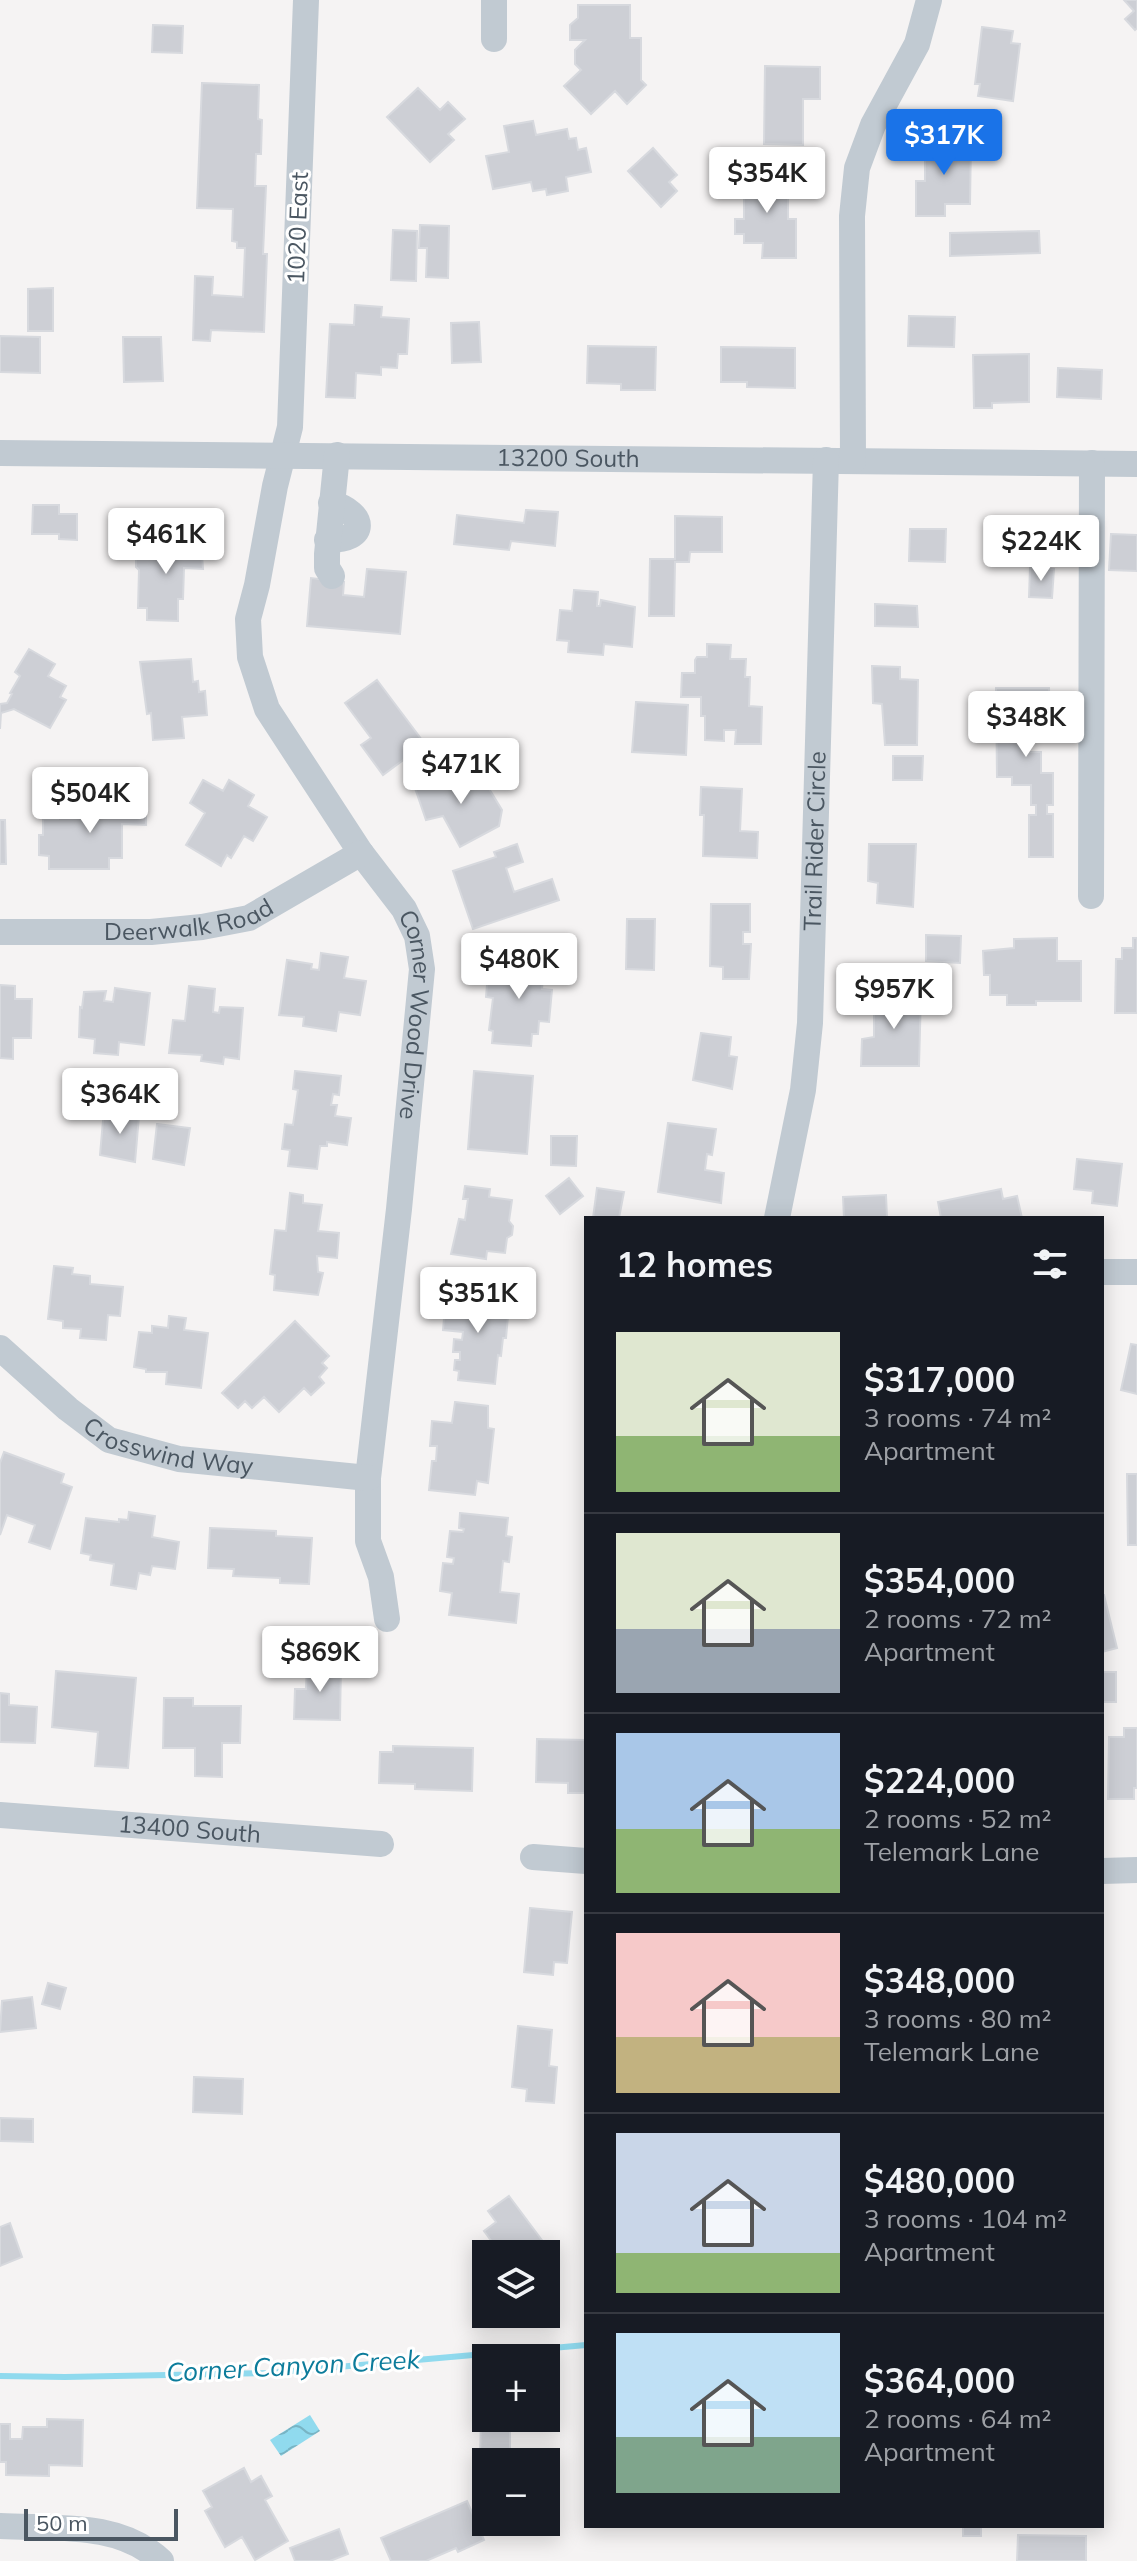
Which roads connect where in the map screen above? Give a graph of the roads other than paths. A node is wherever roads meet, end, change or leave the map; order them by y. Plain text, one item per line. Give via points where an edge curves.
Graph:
1 (306, 0) edge
2 (494, 0) edge
3 (929, 0) edge
4 (494, 39) dead end
5 (0, 453) edge
6 (337, 455) junction
7 (282, 456) junction
8 (826, 460) junction
9 (853, 461) junction
10 (1092, 463) junction
11 (1137, 464) edge
12 (332, 576) dead end
13 (361, 853) junction
14 (1091, 896) dead end
15 (0, 932) edge
16 (777, 1216) edge
17 (1104, 1272) edge
18 (1137, 1272) edge
19 (0, 1348) edge
20 (368, 1478) junction
21 (387, 1619) dead end
22 (0, 1815) edge
23 (381, 1844) dead end
24 (533, 1857) dead end
25 (584, 1861) edge
26 (1137, 1870) edge
27 (1104, 1871) edge
28 (0, 2526) edge
29 (161, 2561) edge

1 - 7 street, 1020 East via 290,427
2 - 4 street
3 - 9 street via 917,44 873,125 857,168 852,216
5 - 7 street, 13200 South
6 - 7 street, 13200 South
6 - 8 street, 13200 South
6 - 12 street via 327,540
7 - 13 street, Corner Wood Drive via 248,619 250,657 267,709
8 - 9 street, 13200 South
8 - 16 street, Trail Rider Circle via 809,1034
9 - 10 street, 13200 South
10 - 11 street, 13200 South
10 - 14 street
13 - 15 street, Deerwalk Road via 249,918 151,932
13 - 20 street, Corner Wood Drive via 404,909 417,936 422,969
17 - 18 street
19 - 20 street, Crosswind Way via 109,1440 179,1459
20 - 21 street, Corner Wood Drive via 368,1541 381,1577
22 - 23 street, 13400 South
24 - 25 street
26 - 27 street
28 - 29 street via 111,2533 130,2538

